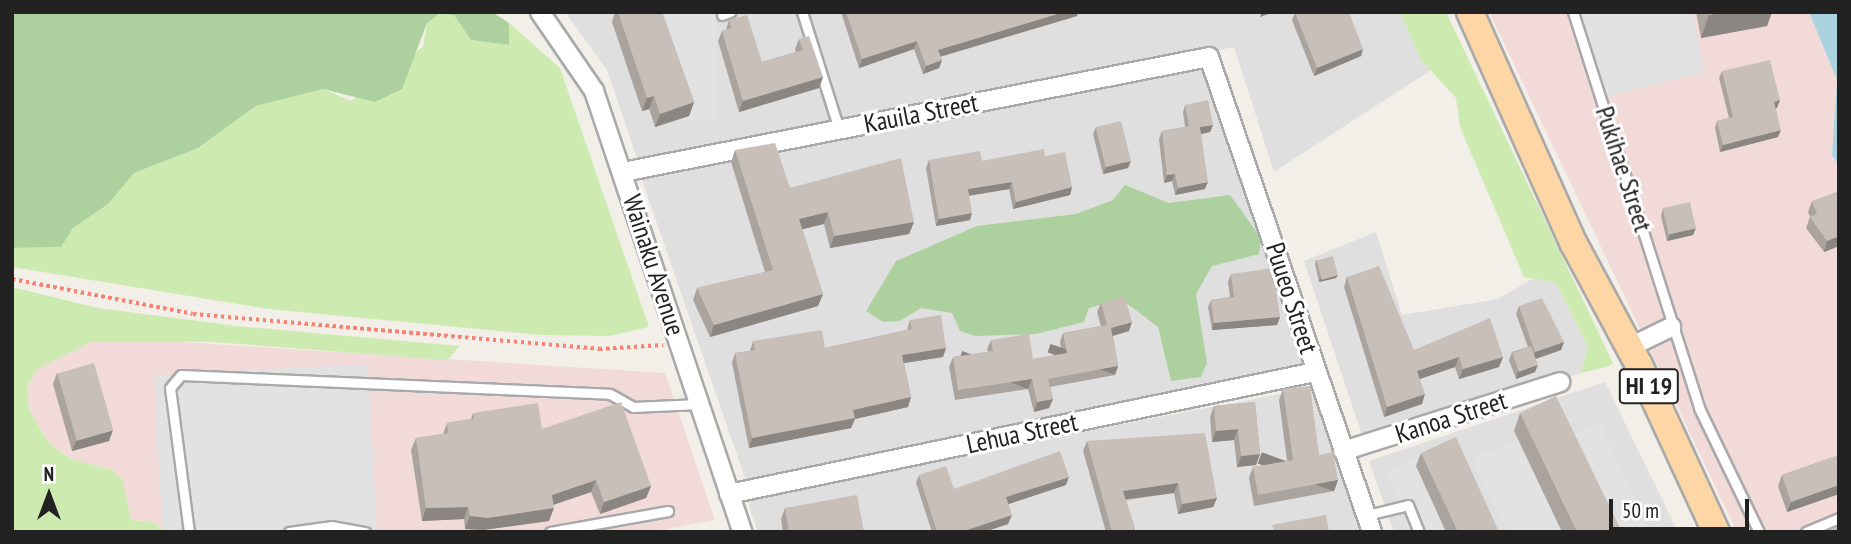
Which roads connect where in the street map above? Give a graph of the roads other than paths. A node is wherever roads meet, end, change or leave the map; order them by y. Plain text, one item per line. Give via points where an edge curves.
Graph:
1 (540, 12) edge
2 (802, 12) edge
3 (1470, 12) edge
4 (1573, 12) edge
5 (1216, 64) joint
6 (839, 129) junction
7 (623, 172) junction
8 (1671, 327) junction
9 (1630, 347) junction
10 (1315, 372) junction
11 (1560, 382) dead end
12 (699, 404) junction
13 (1343, 451) junction
14 (729, 494) junction
15 (668, 511) dead end
16 (1839, 518) edge
17 (1370, 524) edge
18 (189, 532) edge
19 (289, 532) edge
20 (365, 532) edge
21 (550, 532) edge
22 (742, 532) edge
23 (1419, 532) edge
24 (1716, 532) edge
25 (1759, 532) edge
26 (1806, 532) edge

1 - 7 street, Wainaku Avenue via 588,79
2 - 6 lane
3 - 9 main road, HI 19 via 1574,244
4 - 8 lane, Pukihae Street
5 - 6 street, Kauila Street via 1201,57
5 - 10 street, Puueo Street
6 - 7 street, Kauila Street
7 - 12 street, Wainaku Avenue
8 - 9 street
8 - 25 lane, Pukihae Street via 1699,408
9 - 24 main road, HI 19
10 - 13 street, Puueo Street
10 - 14 street, Lehua Street
11 - 13 street, Kanoa Street
12 - 14 street, Wainaku Avenue
12 - 18 lane via 633,407 610,394 181,374 170,388
13 - 17 street, Puueo Street
14 - 22 street, Wainaku Avenue
15 - 21 lane
16 - 26 lane
17 - 23 lane via 1408,505
19 - 20 lane via 331,526

